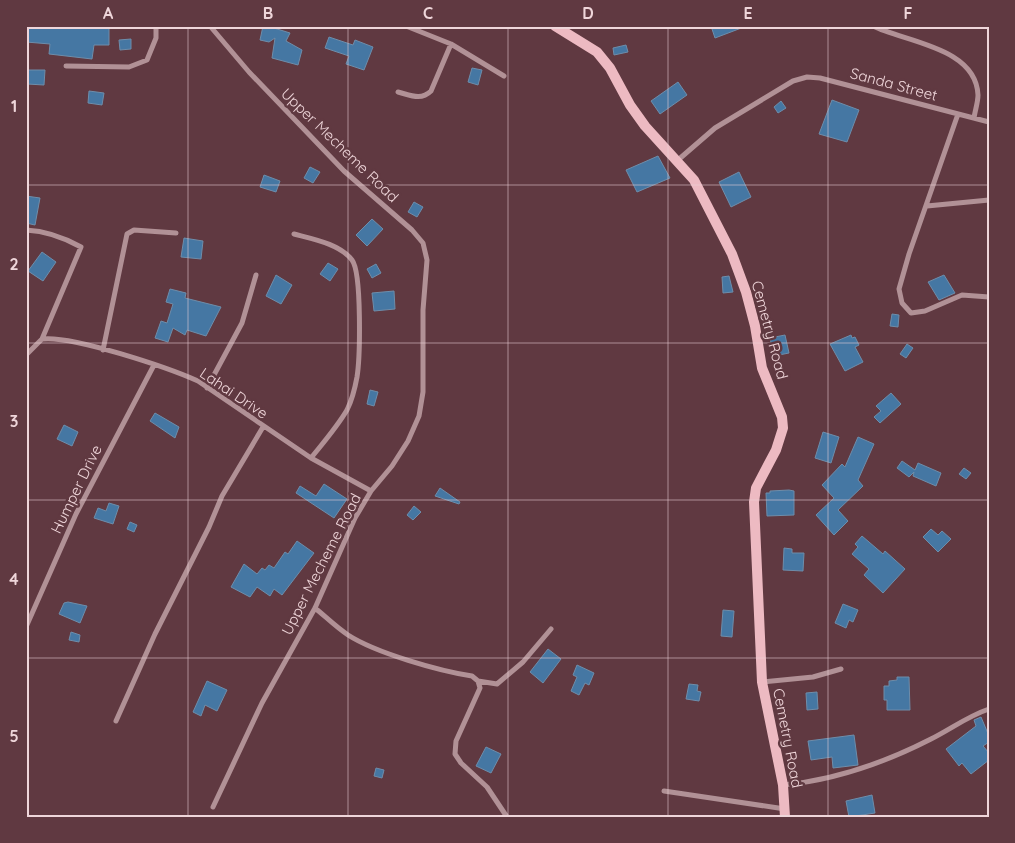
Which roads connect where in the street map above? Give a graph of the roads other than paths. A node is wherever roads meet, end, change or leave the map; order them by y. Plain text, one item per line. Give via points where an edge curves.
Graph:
1 (156, 26) edge
2 (210, 26) edge
3 (406, 26) edge
4 (555, 26) edge
5 (873, 26) edge
6 (451, 44) junction
7 (66, 66) dead end
8 (504, 76) dead end
9 (398, 92) dead end
10 (958, 114) junction
11 (974, 118) junction
12 (989, 122) edge
13 (678, 160) junction
14 (989, 200) edge
15 (927, 206) junction
16 (26, 230) edge
17 (176, 233) dead end
18 (294, 234) dead end
19 (256, 275) dead end
20 (989, 297) edge
21 (42, 339) junction
22 (103, 350) junction
23 (26, 355) edge
24 (154, 365) junction
25 (207, 388) junction
26 (263, 427) junction
27 (310, 458) junction
28 (371, 491) junction
29 (315, 608) junction
30 (26, 627) edge
31 (551, 629) dead end
32 (841, 669) dead end
33 (478, 681) junction
34 (762, 682) junction
35 (989, 708) edge
36 (116, 721) dead end
37 (783, 785) junction
38 (664, 791) dead end
39 (213, 807) dead end
40 (785, 813) edge
41 (508, 817) edge

1 - 7 street via 156,38 148,60 129,67
2 - 28 street, Upper Mecheme Road via 248,72 319,146 412,230 422,243 427,275 423,310 423,392 419,416 398,457
3 - 6 street
4 - 13 street, Cemetry Road via 597,52 645,126
5 - 11 street via 933,46 965,67 978,95
6 - 8 street
6 - 9 street via 426,96
10 - 11 street, Sanda Street
10 - 13 street, Sanda Street via 806,77 793,81 715,128
10 - 15 street
11 - 12 street, Sanda Street
13 - 34 street, Cemetry Road via 694,180 732,254 755,326 762,368 782,417 776,450 756,488 754,502
14 - 15 street
15 - 20 street via 909,254 900,289 902,303 910,313 925,311 962,294
16 - 21 street via 44,231 81,247
17 - 22 street via 134,230 127,234
18 - 27 street via 345,252 354,262 359,300 358,364 353,393 338,423
19 - 25 street via 242,323
21 - 22 street, Lahai Drive via 53,337
21 - 23 street
22 - 24 street, Lahai Drive
24 - 25 street, Lahai Drive via 180,373
24 - 30 street, Humper Drive via 76,514
25 - 26 street, Lahai Drive
26 - 27 street, Lahai Drive
26 - 36 street via 222,496
27 - 28 street, Lahai Drive
28 - 29 street, Upper Mecheme Road via 351,526
29 - 33 street via 366,644 422,665 472,676
29 - 39 street, Upper Mecheme Road via 262,704
31 - 33 street via 523,662 496,684
32 - 34 street via 813,677
33 - 41 street via 480,688 456,741 455,754 460,763 487,786
34 - 37 street, Cemetry Road
35 - 37 street via 894,757 860,770 816,782
37 - 40 street, Cemetry Road
38 - 40 street

